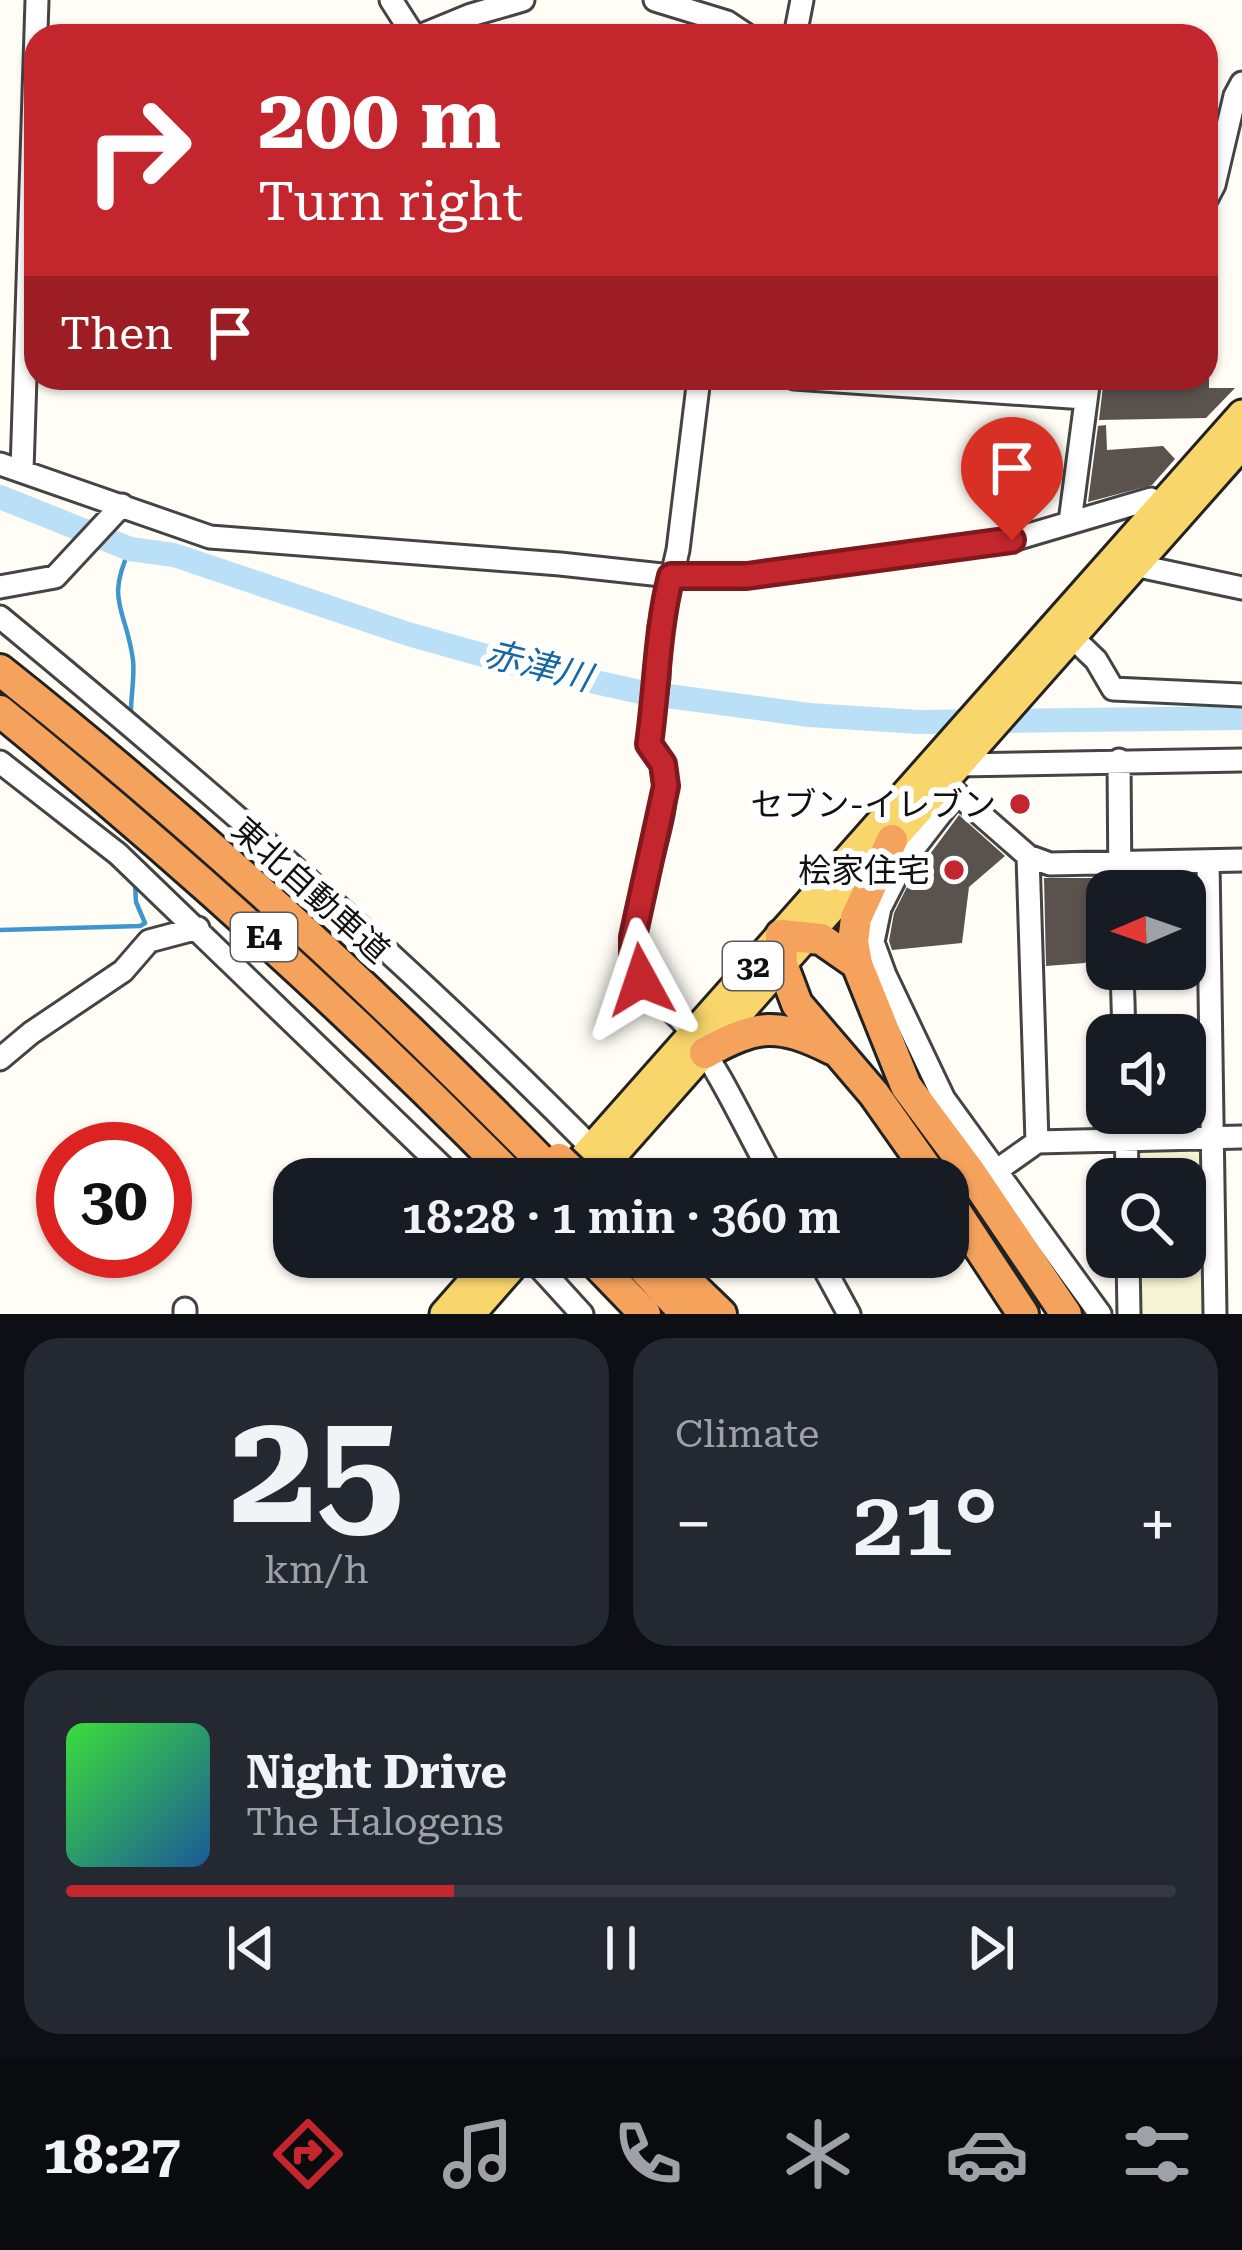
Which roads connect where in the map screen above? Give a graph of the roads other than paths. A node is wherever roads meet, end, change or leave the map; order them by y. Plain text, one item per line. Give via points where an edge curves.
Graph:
1 (523, 0) edge
2 (655, 0) edge
3 (447, 24) edge
4 (730, 24) edge
5 (1242, 83) edge
6 (1218, 168) edge
7 (24, 234) edge
8 (698, 390) edge
9 (1087, 390) edge
10 (1242, 414) edge
11 (1242, 445) edge
12 (11, 468) edge
13 (122, 506) junction
14 (1171, 509) junction
15 (1070, 522) junction
16 (1134, 565) junction
17 (671, 576) junction
18 (0, 587) edge
19 (1242, 588) edge
20 (0, 617) edge
21 (1071, 636) junction
22 (0, 670) edge
23 (1017, 682) junction
24 (1242, 695) edge
25 (0, 711) edge
26 (1119, 760) junction
27 (1242, 760) edge
28 (0, 762) edge
29 (949, 769) junction
30 (892, 840) junction
31 (1028, 856) junction
32 (1242, 860) edge
33 (1208, 861) junction
34 (1119, 862) junction
35 (1119, 870) edge
36 (197, 928) junction
37 (790, 945) junction
38 (857, 964) junction
39 (699, 1044) junction
40 (838, 1052) junction
41 (0, 1059) edge
42 (1126, 1134) edge
43 (1242, 1137) edge
44 (1212, 1138) junction
45 (1126, 1140) junction
46 (1037, 1142) junction
47 (592, 1148) junction
48 (433, 1158) edge
49 (493, 1158) edge
50 (546, 1158) edge
51 (580, 1158) edge
52 (609, 1158) edge
53 (762, 1158) edge
54 (918, 1158) edge
55 (1126, 1158) edge
56 (996, 1172) junction
57 (969, 1232) edge
58 (1035, 1269) junction
59 (476, 1278) edge
60 (506, 1278) edge
61 (547, 1278) edge
62 (611, 1278) edge
63 (653, 1278) edge
64 (684, 1278) edge
65 (829, 1278) edge
66 (1128, 1278) edge
67 (1004, 1285) junction
68 (444, 1314) edge
69 (471, 1314) edge
70 (582, 1314) edge
71 (646, 1314) edge
72 (686, 1314) edge
73 (721, 1314) edge
74 (849, 1314) edge
75 (1023, 1314) edge
76 (1037, 1314) edge
77 (1056, 1314) edge
78 (1066, 1314) edge
79 (1100, 1314) edge
80 (1129, 1314) edge
81 (1215, 1314) edge

1 - 3 street
2 - 4 street
5 - 6 street
7 - 12 street
8 - 17 street
9 - 15 street
10 - 14 main road, 32
11 - 14 main road, 32
12 - 13 street
13 - 17 street via 210,537
13 - 18 street via 55,577
14 - 15 street via 1151,499
14 - 16 main road, 32
14 - 23 main road, 32
15 - 17 street via 1012,540 830,566
16 - 19 street
16 - 21 main road, 32
17 - 39 street via 649,744 666,786 633,960 641,980
20 - 47 street via 205,786 480,1034
21 - 23 main road, 32
21 - 24 street via 1113,689
22 - 50 highway, 東北自動車道 / E4 via 244,876
23 - 29 main road, 32
25 - 49 highway, 東北自動車道 / E4 via 221,898
26 - 27 street
26 - 29 street
26 - 34 street
28 - 36 street
29 - 30 main road, 32
29 - 31 street
29 - 37 main road, 32
29 - 56 street via 880,908 873,942 944,1099
30 - 37 main road, 32
30 - 38 highway via 856,918
31 - 34 street via 1050,864
31 - 46 street
32 - 33 street
33 - 34 street
33 - 44 street
34 - 35 street
36 - 41 street via 149,941 123,971
36 - 48 street
37 - 38 highway via 821,939
37 - 39 main road, 32
37 - 40 highway via 796,1004
38 - 58 highway via 906,1086
39 - 40 highway via 777,1029
39 - 47 main road, 32
39 - 52 main road, 32
39 - 53 street
40 - 54 highway
42 - 45 street
43 - 44 street
44 - 45 street
44 - 81 street
45 - 46 street
45 - 55 street
46 - 56 street
47 - 51 main road, 32
56 - 79 street
57 - 67 highway
58 - 77 highway
58 - 78 highway
59 - 68 main road
60 - 69 main road
61 - 70 street
62 - 71 highway
63 - 72 highway
64 - 73 highway
65 - 74 street
66 - 80 street
67 - 75 highway
67 - 76 highway

